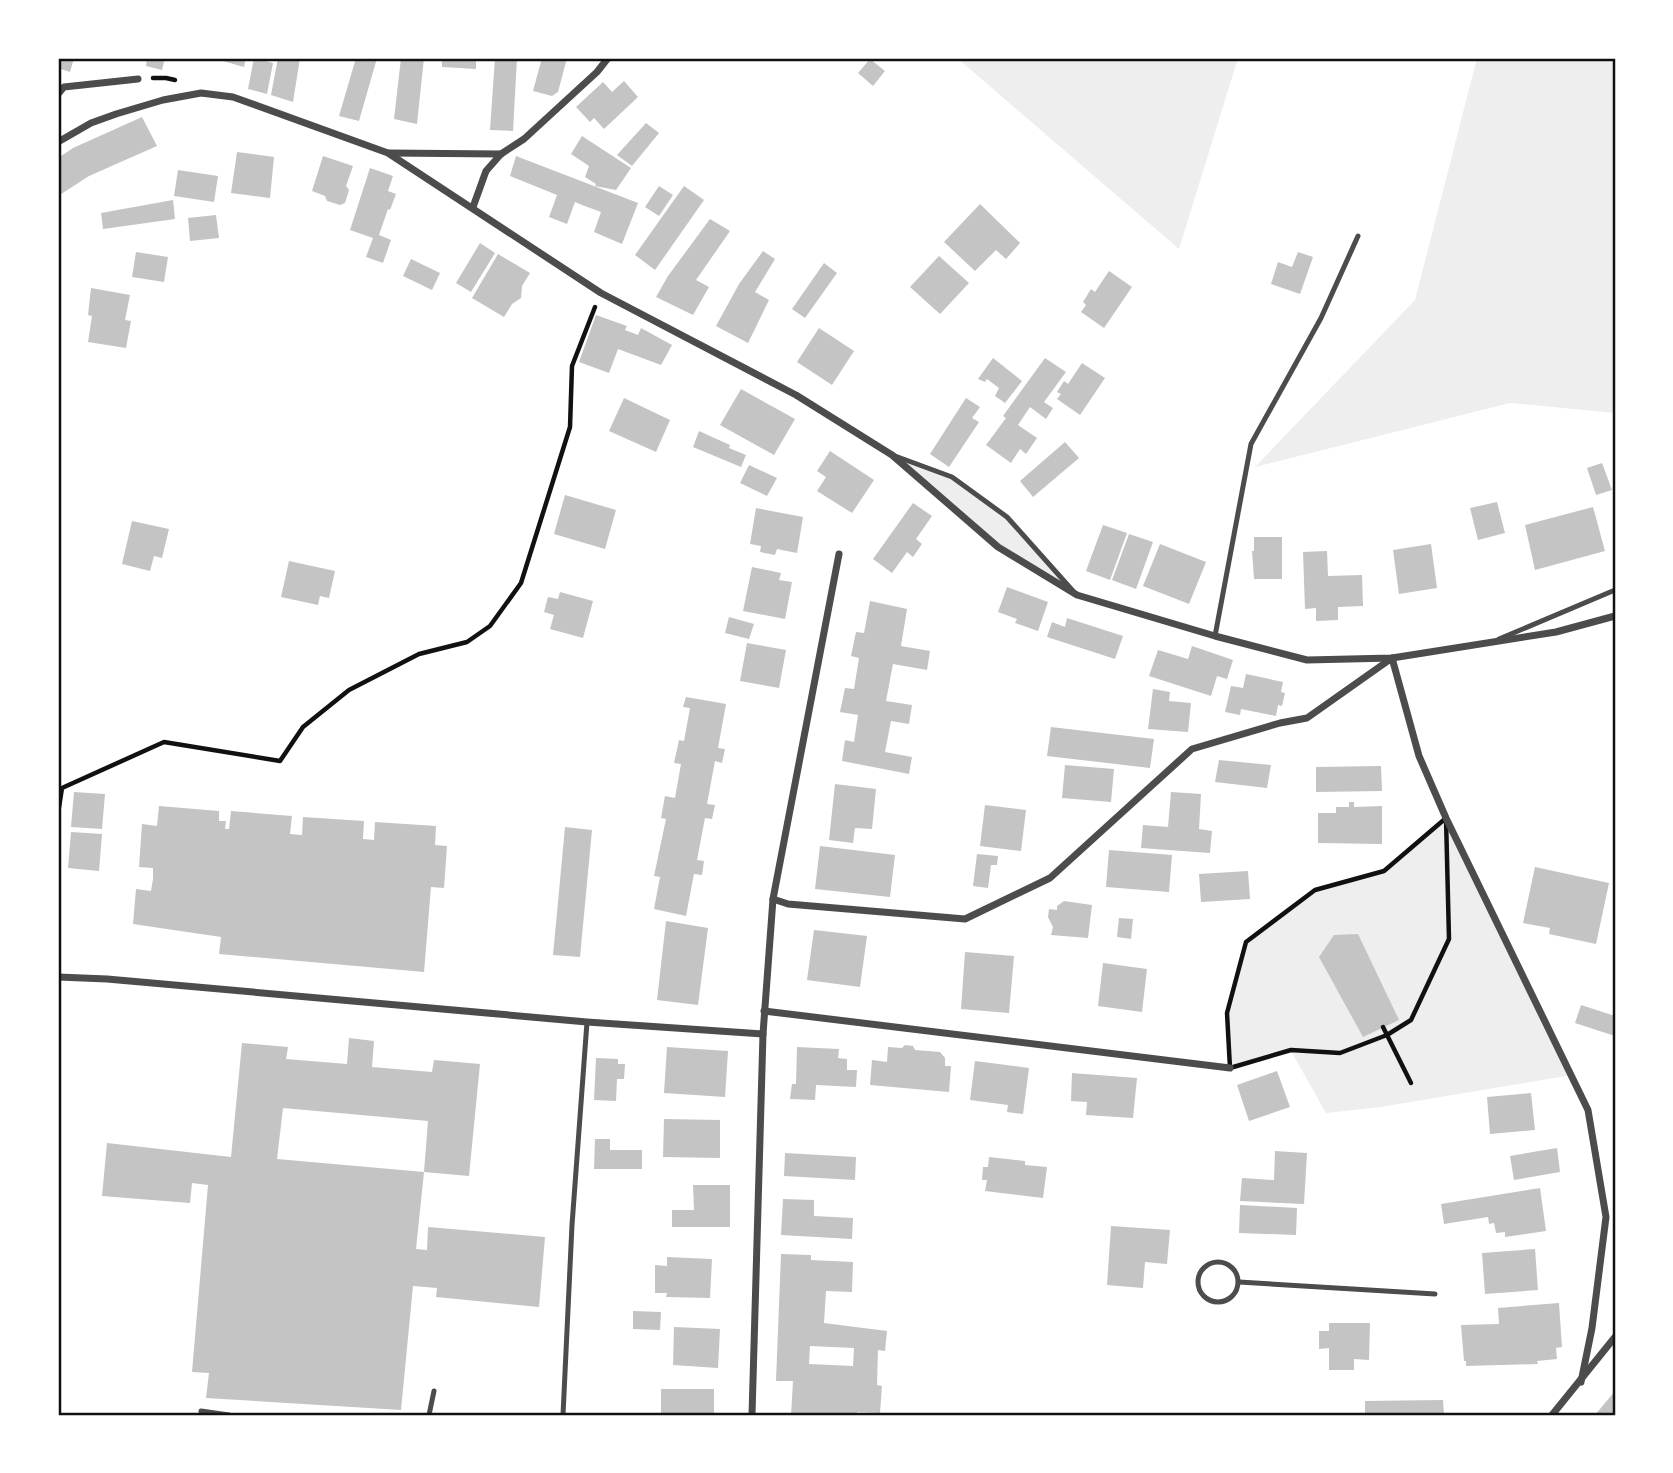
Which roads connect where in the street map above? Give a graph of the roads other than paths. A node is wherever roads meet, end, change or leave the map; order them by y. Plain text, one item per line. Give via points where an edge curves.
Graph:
1 (608, 58) edge
2 (138, 79) dead end
3 (61, 86) edge
4 (58, 94) edge
5 (58, 142) edge
6 (388, 153) junction
7 (500, 154) junction
8 (472, 207) junction
9 (1358, 236) dead end
10 (892, 455) junction
11 (839, 554) dead end
12 (1615, 590) edge
13 (1077, 595) junction
14 (1615, 616) edge
15 (1215, 636) junction
16 (1484, 645) junction
17 (1392, 658) junction
18 (773, 899) junction
19 (58, 978) edge
20 (764, 1011) junction
21 (587, 1022) junction
22 (763, 1034) junction
23 (1230, 1068) road end
24 (1239, 1282) junction
25 (1435, 1294) dead end
26 (1615, 1337) edge
27 (1581, 1382) junction
28 (434, 1391) dead end
29 (201, 1411) dead end
30 (229, 1415) edge
31 (429, 1415) edge
32 (563, 1415) edge
33 (752, 1415) edge
34 (1552, 1415) edge

1 - 7 street via 524,139
2 - 3 street
3 - 4 street
5 - 6 street via 116,114 201,93 233,97
6 - 7 street
6 - 8 street
7 - 8 street via 486,171
8 - 10 street via 601,293 796,395
9 - 15 lane via 1321,318 1251,444
10 - 13 street via 998,547
10 - 13 lane via 952,477 1007,517
11 - 18 street
12 - 16 lane
13 - 15 street
14 - 16 street
15 - 17 street via 1307,660
16 - 17 street
17 - 18 street via 1307,718 1192,749 1050,878 965,919
17 - 27 street via 1419,756 1588,1110 1606,1217
18 - 20 street
19 - 21 street
20 - 22 street
20 - 23 street
21 - 22 street
21 - 32 lane
22 - 33 street
24 - 24 lane via 1234,1267 1218,1261 1203,1267 1197,1282 1203,1297 1218,1303 1233,1297
24 - 25 lane
26 - 27 street
27 - 34 street
28 - 31 lane
29 - 30 lane

